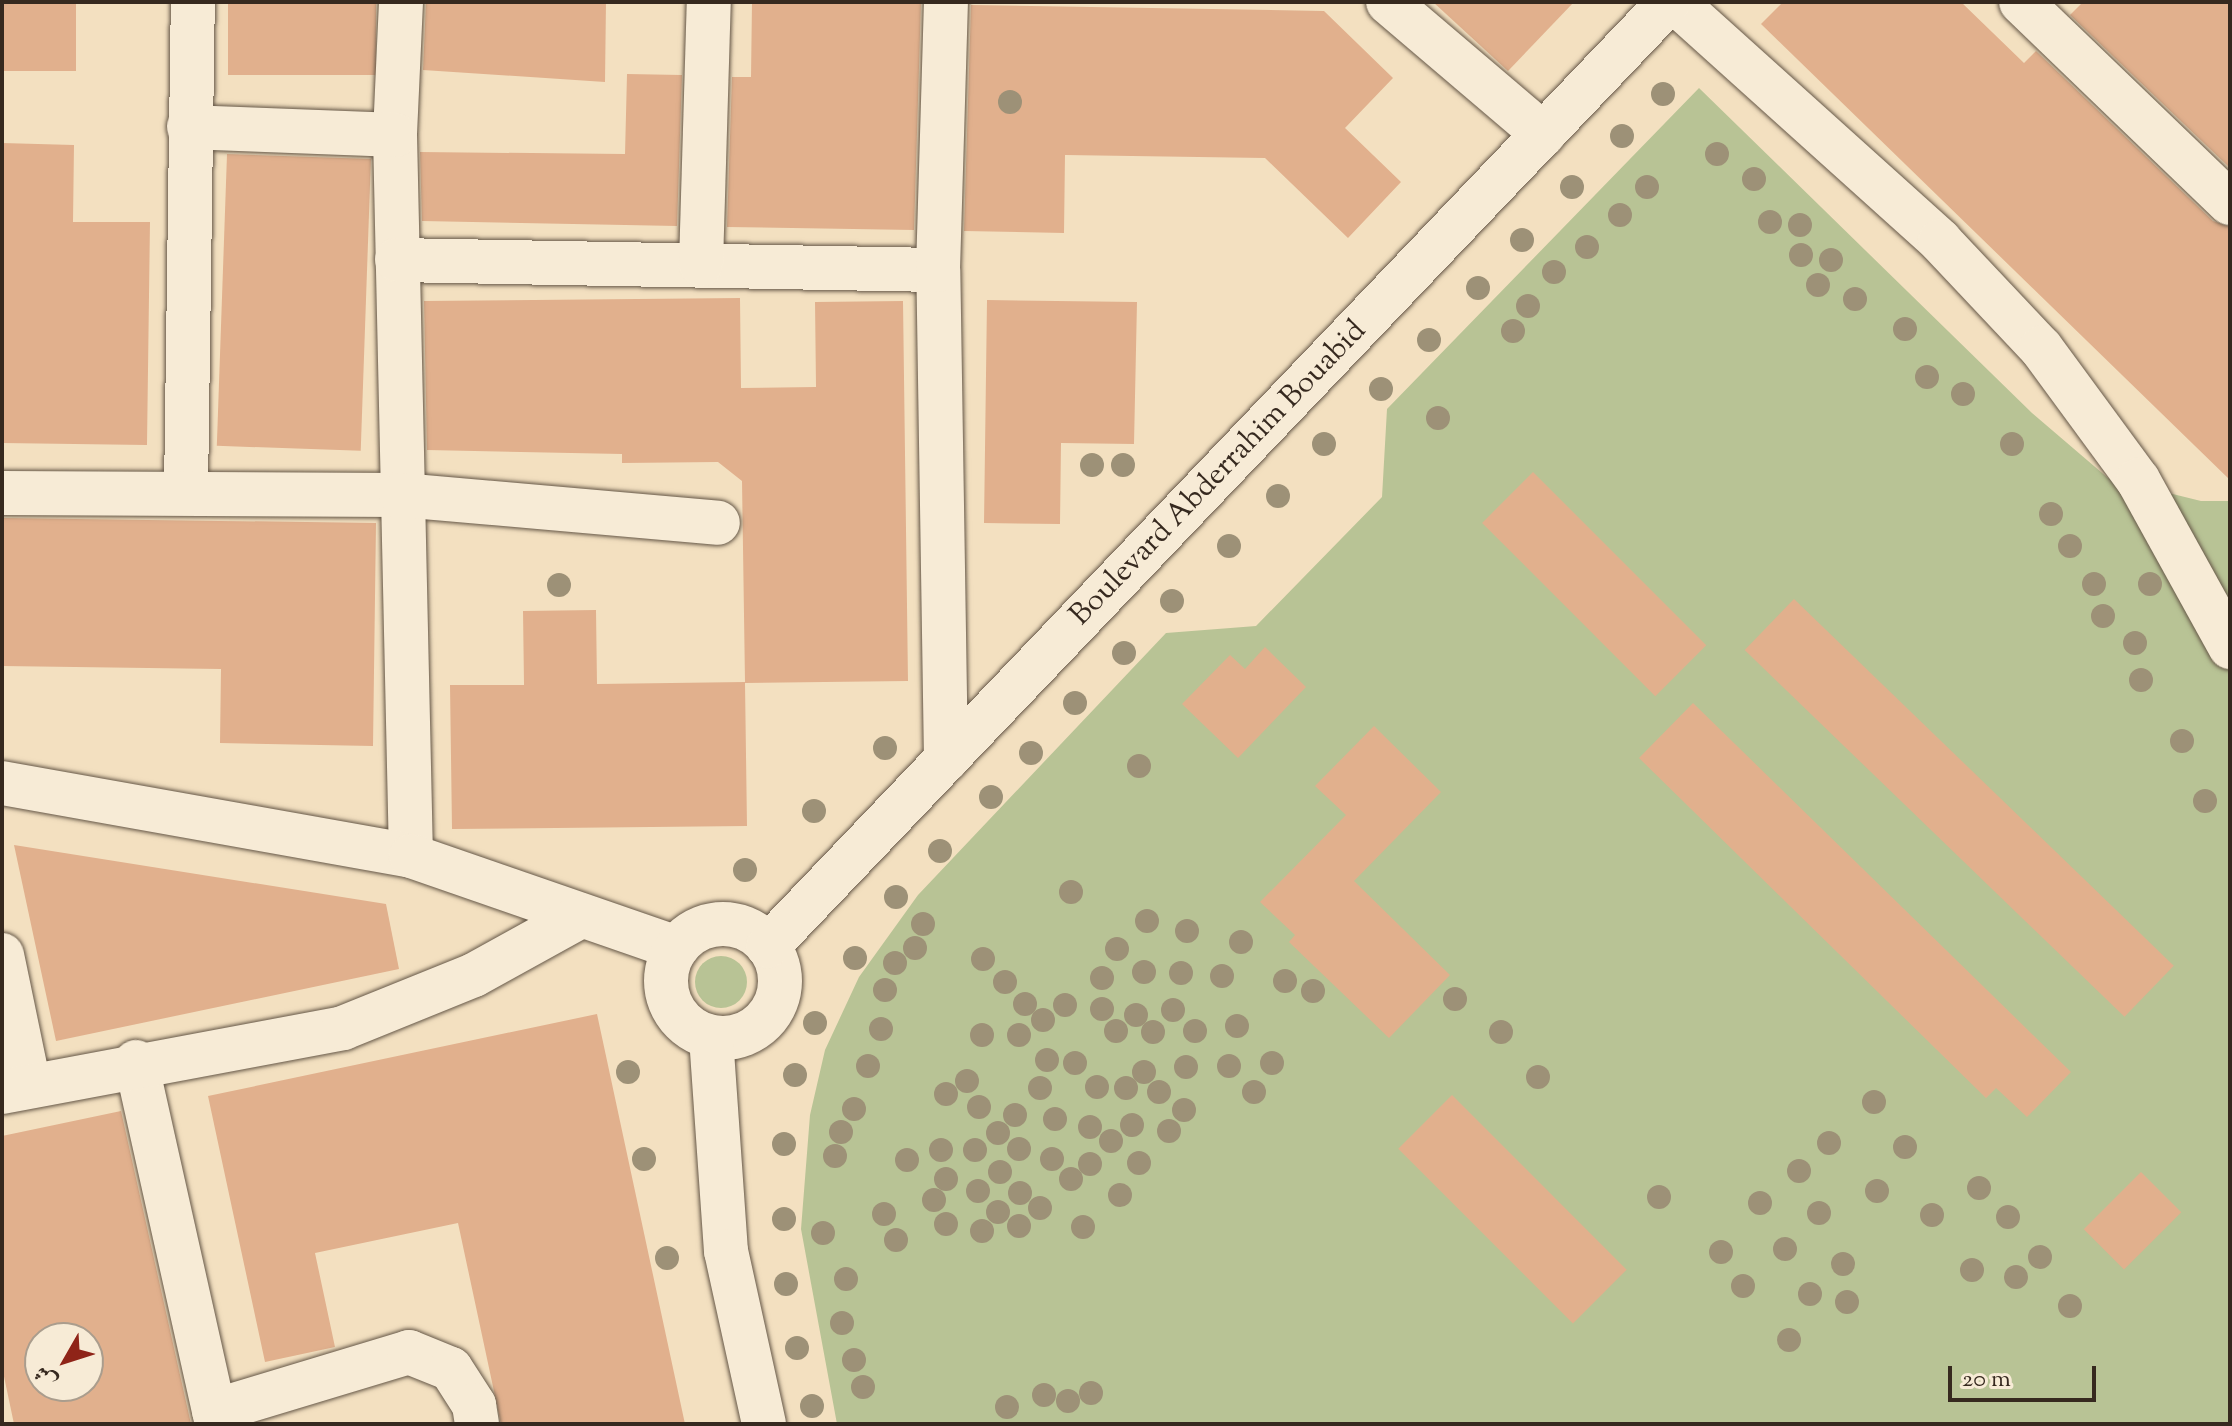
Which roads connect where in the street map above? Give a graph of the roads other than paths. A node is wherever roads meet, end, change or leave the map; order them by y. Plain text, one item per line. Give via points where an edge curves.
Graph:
1 (193, 2) edge
2 (401, 2) edge
3 (709, 2) edge
4 (946, 2) edge
5 (1388, 2) edge
6 (1672, 2) edge
7 (2021, 2) edge
8 (189, 127) junction
9 (1543, 134) junction
10 (395, 135) junction
11 (2230, 203) edge
12 (397, 260) junction
13 (701, 264) junction
14 (938, 270) junction
15 (186, 491) junction
16 (2, 493) edge
17 (401, 495) junction
18 (718, 523) dead end
19 (2230, 647) edge
20 (946, 760) junction
21 (2, 783) edge
22 (411, 856) junction
23 (579, 917) junction
24 (768, 946) junction
25 (676, 948) junction
26 (2, 955) edge
27 (711, 1037) junction
28 (136, 1062) junction
29 (16, 1088) edge
30 (216, 1418) edge
31 (477, 1424) edge
32 (764, 1424) edge

1 - 8 street
2 - 10 street
3 - 13 street
4 - 14 street
5 - 9 street
6 - 9 street, Boulevard Abderrahim Bouabid
6 - 19 street via 1940,241 2041,348 2138,480
7 - 11 street
8 - 10 street
8 - 15 street
9 - 20 street, Boulevard Abderrahim Bouabid
10 - 12 street
12 - 13 street
12 - 17 street
13 - 14 street
14 - 20 street
15 - 16 street
15 - 17 street
17 - 18 street
17 - 22 street
20 - 24 street, Boulevard Abderrahim Bouabid
21 - 22 street
22 - 23 street
23 - 25 street
23 - 28 street via 474,975 343,1028
24 - 25 street via 740,926 722,924 704,927
24 - 27 street via 780,990 771,1012 755,1029
25 - 27 street via 666,978 670,1002 683,1022
26 - 29 street
27 - 32 street via 726,1251
28 - 29 street
28 - 30 street
30 - 31 street via 409,1352 451,1369 474,1405

